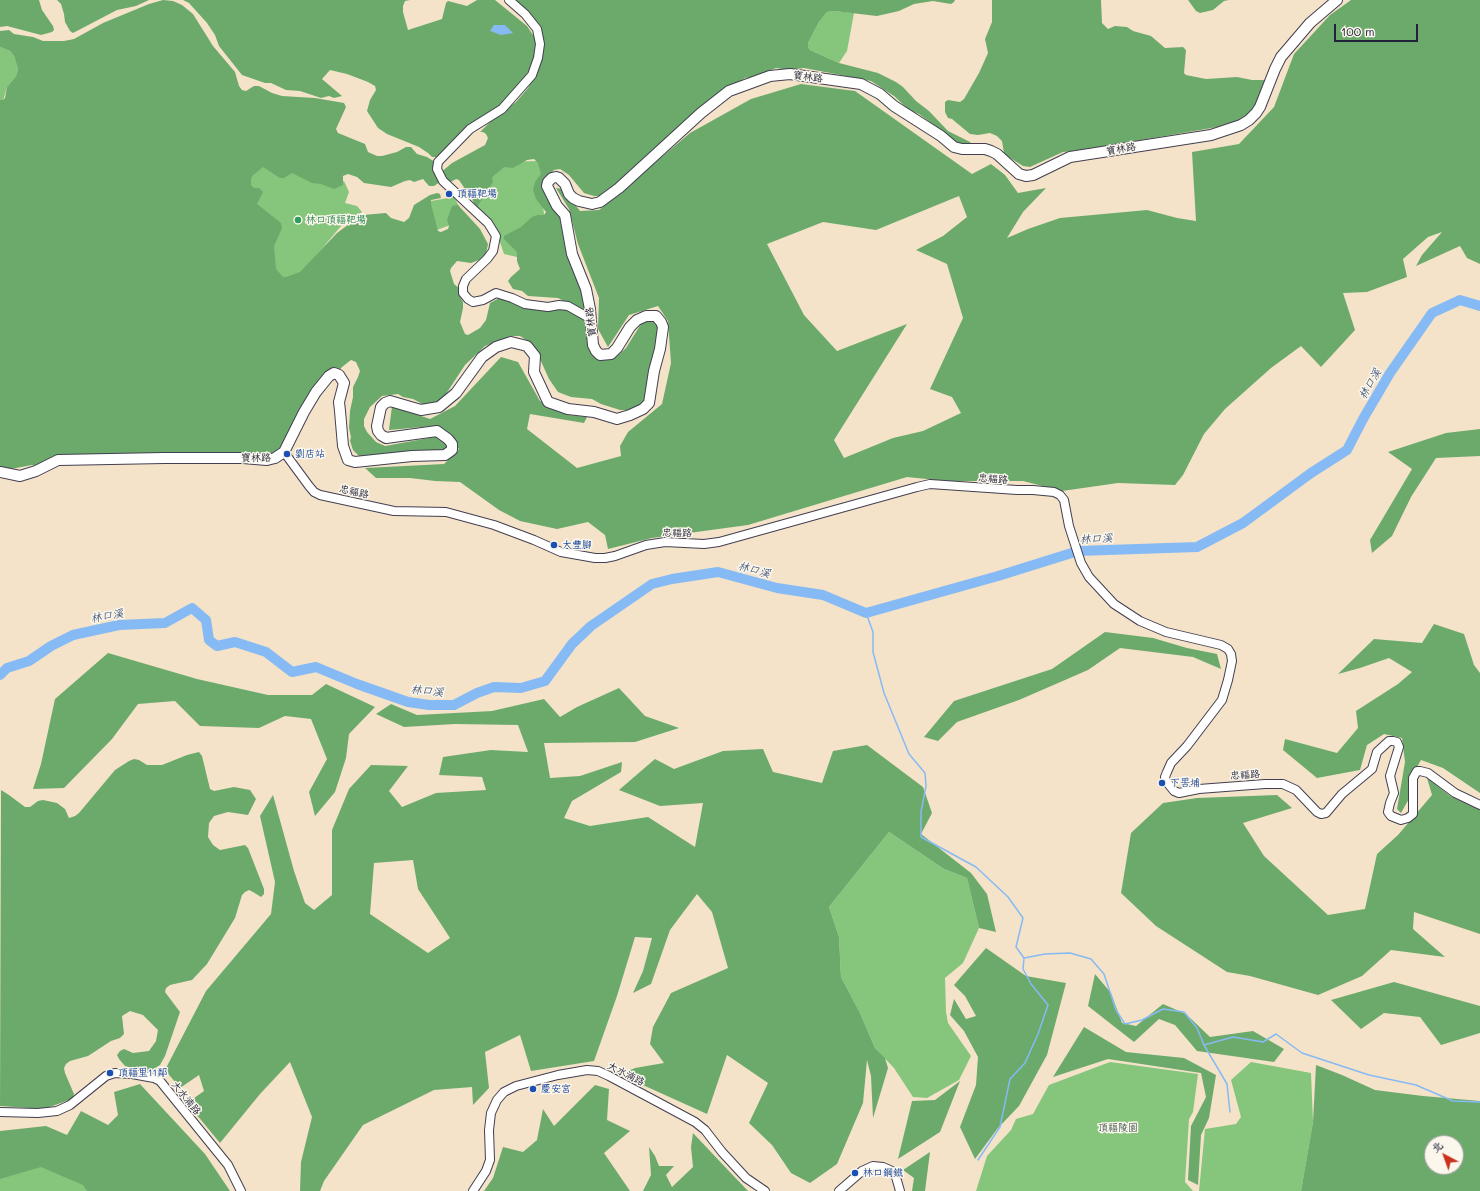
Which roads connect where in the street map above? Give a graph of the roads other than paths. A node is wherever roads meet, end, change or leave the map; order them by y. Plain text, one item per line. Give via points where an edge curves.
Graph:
1 (510, 0) edge
2 (1337, 0) edge
3 (590, 319) junction
4 (284, 452) junction
5 (0, 472) edge
6 (1480, 805) edge
7 (0, 1112) edge
8 (241, 1191) edge
9 (473, 1191) edge
10 (765, 1191) edge
11 (839, 1191) edge
12 (900, 1191) edge

1 - 3 street via 537,29 540,44 532,75 502,108 470,129 438,162 437,169 443,181 488,223 496,236 493,251 466,279 463,293 473,302 496,292 525,304 568,306
2 - 3 main road, 寶林路 via 1310,23 1281,57 1260,107 1241,125 1211,135 1070,157 1033,175 1019,174 991,151 954,147 880,94 861,84 790,74 770,76 729,91 600,202 579,202 556,177 548,182 550,195 565,215 572,254 586,289
3 - 4 main road, 寶林路 via 593,345 600,355 611,354 637,320 656,316 661,322 663,327 660,349 649,402 643,409 617,419 594,412 568,410 548,402 534,372 534,356 527,346 511,342 496,346 482,357 456,393 439,407 421,410 390,401 381,407 377,426 378,431 386,438 437,431 450,441 452,447 448,454 355,462 348,460 342,446 339,402 344,383 336,373 329,376 316,392
4 - 5 main road, 寶林路 via 268,460 58,460 20,476
4 - 6 street, 忠福路 via 314,492 320,495 394,511 446,512 534,540 560,552 595,558 615,556 646,545 665,542 719,542 930,484 1054,492 1064,500 1081,563 1089,577 1114,604 1140,621 1166,632 1221,645 1231,654 1232,661 1222,700 1171,763 1167,772 1166,781 1174,791 1180,793 1199,789 1283,784 1296,790 1317,812 1326,813 1342,794 1372,769 1376,752 1389,741 1393,741 1397,742 1399,747 1390,776 1394,793 1388,812 1392,816 1401,820 1413,814 1413,778 1417,771 1428,773 1455,793
7 - 8 street, 大水湳路 via 57,1111 70,1105 106,1076 115,1073 154,1078 160,1081 228,1165
9 - 10 street, 大水湳路 via 490,1160 489,1130 492,1113 497,1100 504,1092 516,1086 587,1070 609,1076 695,1122 705,1130 746,1178
11 - 12 street via 862,1171 873,1166 883,1166 892,1171

